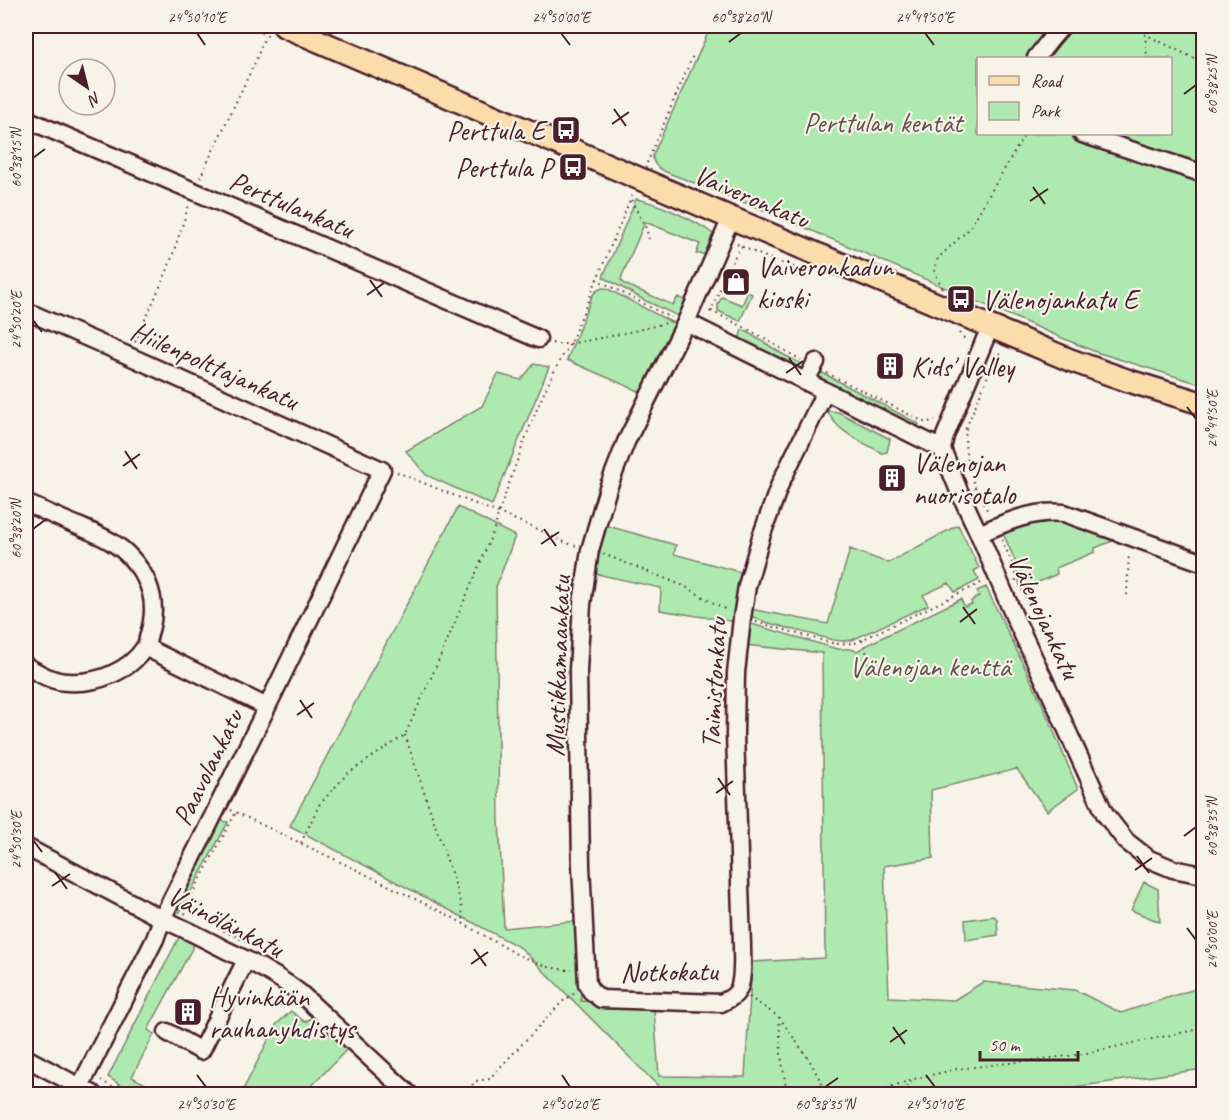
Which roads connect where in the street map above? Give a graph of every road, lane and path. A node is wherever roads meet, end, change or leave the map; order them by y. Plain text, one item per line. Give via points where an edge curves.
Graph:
1 (284, 26) edge
2 (1062, 26) edge
3 (1128, 26) edge
4 (1145, 34) junction
5 (694, 53) dead end
6 (1037, 57) edge
7 (1147, 57) edge
8 (1203, 63) edge
9 (26, 119) edge
10 (1024, 135) edge
11 (1085, 135) edge
12 (646, 166) dead end
13 (1203, 174) edge
14 (634, 193) dead end
15 (631, 200) junction
16 (731, 218) junction
17 (648, 239) dead end
18 (742, 246) dead end
19 (596, 279) junction
20 (943, 291) dead end
21 (26, 311) edge
22 (711, 311) junction
23 (681, 321) junction
24 (990, 327) junction
25 (538, 339) joint
26 (570, 344) junction
27 (815, 364) junction
28 (805, 382) junction
29 (825, 392) junction
30 (1203, 404) edge
31 (926, 423) dead end
32 (966, 428) dead end
33 (942, 449) junction
34 (382, 470) junction
35 (26, 503) edge
36 (498, 514) junction
37 (997, 526) junction
38 (979, 534) junction
39 (1130, 537) junction
40 (590, 550) junction
41 (1203, 563) edge
42 (996, 576) junction
43 (1017, 588) dead end
44 (1127, 595) dead end
45 (742, 618) junction
46 (862, 640) junction
47 (145, 647) junction
48 (26, 666) edge
49 (864, 673) dead end
50 (267, 707) junction
51 (405, 735) junction
52 (219, 804) junction
53 (301, 843) junction
54 (26, 847) edge
55 (1203, 873) edge
56 (162, 919) junction
57 (464, 925) junction
58 (246, 960) junction
59 (586, 966) junction
60 (587, 984) junction
61 (739, 991) junction
62 (779, 1017) junction
63 (1203, 1028) edge
64 (167, 1032) dead end
65 (26, 1058) edge
66 (1203, 1064) edge
67 (914, 1079) junction
68 (86, 1091) edge
69 (409, 1095) edge
70 (464, 1095) edge
71 (787, 1095) edge
72 (830, 1095) edge
73 (869, 1095) edge
74 (897, 1095) edge
75 (1190, 1095) edge

1 - 16 main road, Vaiveronkatu
2 - 6 street
3 - 4 path
4 - 7 path
4 - 8 path
5 - 12 path
9 - 25 street, Perttulankatu
10 - 20 path via 969,229 938,258 934,270
11 - 13 street
14 - 15 path
15 - 17 path
15 - 19 path
16 - 23 street, Mustikkamaankatu
16 - 24 main road, Vaiveronkatu
18 - 22 path
19 - 23 path
19 - 26 path
21 - 34 street, Hiilenpolttajankatu
22 - 23 path
22 - 27 path
23 - 26 path
23 - 28 street
23 - 40 street, Mustikkamaankatu via 626,442
24 - 30 main road, Vaiveronkatu via 1096,370
24 - 33 street
25 - 26 path
26 - 36 path via 532,422
27 - 28 street
27 - 31 path
28 - 29 street
29 - 33 street
29 - 45 street, Taimistonkatu via 780,484 747,586
32 - 37 path via 964,447 970,474
33 - 38 street, Välenojankatu
34 - 36 path via 393,470
34 - 50 street, Paavolankatu
35 - 47 street via 104,537 130,557 152,592 151,627
36 - 40 path via 566,544
36 - 51 path via 483,559
37 - 38 street
37 - 39 street via 1023,516 1053,512
37 - 43 path via 1014,567
38 - 42 street, Välenojankatu
39 - 41 street
39 - 44 path
40 - 45 path via 684,586
40 - 59 street, Mustikkamaankatu via 578,670
42 - 46 path
42 - 55 street, Välenojankatu via 1105,814 1126,841 1149,859 1173,869
45 - 46 path via 835,644
45 - 61 street, Taimistonkatu via 735,734 742,945
46 - 49 path via 869,659
47 - 48 street via 131,663 100,679 54,680
47 - 50 street
50 - 52 street, Paavolankatu
51 - 53 path via 347,774 319,805
51 - 57 path via 461,902
52 - 53 path
52 - 56 street, Paavolankatu
53 - 57 path
54 - 56 street, Väinölänkatu
56 - 58 street, Väinölänkatu
56 - 68 street, Paavolankatu
57 - 59 path via 541,965 565,970
58 - 64 street via 201,1051
58 - 69 street, Väinölänkatu via 300,993
59 - 60 street, Notkokatu
60 - 61 street, Notkokatu via 601,999 721,1003
60 - 70 path via 562,1002 489,1079 476,1081
61 - 62 path
62 - 71 path
62 - 72 path
63 - 67 path via 1077,1055
65 - 68 street
66 - 75 path
67 - 73 path
67 - 74 path

